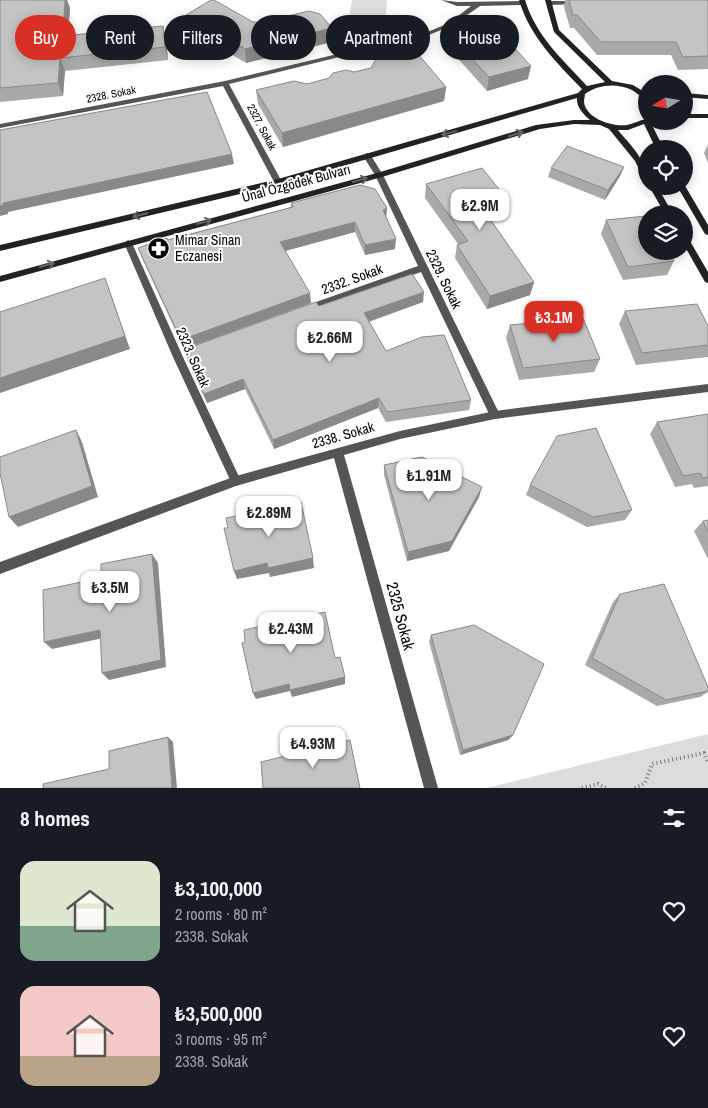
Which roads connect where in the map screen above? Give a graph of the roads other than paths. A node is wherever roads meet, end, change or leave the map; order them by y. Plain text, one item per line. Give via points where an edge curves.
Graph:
1 (444, 0) edge
2 (548, 1) edge
3 (523, 2) edge
4 (588, 2) edge
5 (478, 4) junction
6 (226, 83) junction
7 (610, 83) junction
8 (638, 91) edge
9 (583, 92) junction
10 (693, 96) edge
11 (708, 97) edge
12 (693, 116) edge
13 (708, 116) edge
14 (599, 123) junction
15 (638, 125) edge
16 (0, 126) edge
17 (612, 127) junction
18 (367, 156) junction
19 (638, 160) edge
20 (379, 174) junction
21 (278, 182) junction
22 (686, 195) edge
23 (708, 232) edge
24 (128, 242) junction
25 (0, 248) edge
26 (693, 254) edge
27 (422, 268) junction
28 (0, 279) edge
29 (708, 280) edge
30 (296, 314) edge
31 (708, 388) edge
32 (495, 415) junction
33 (338, 452) junction
34 (236, 481) junction
35 (0, 568) edge
36 (432, 788) edge

1 - 5 street
2 - 4 street
2 - 7 main road via 556,31
3 - 5 street
3 - 9 main road via 539,37
5 - 6 street, 2328. Sokak via 451,24 427,34
6 - 16 street, 2328. Sokak
6 - 21 street, 2327. Sokak
7 - 8 main road
7 - 9 main road, Ünal Özgödek Bulvarı via 594,85
9 - 14 main road via 579,102 582,110
9 -> 18 main road, Ünal Özgödek Bulvarı
10 - 11 main road
12 - 13 main road
14 - 17 main road
20 -> 14 main road, Ünal Özgödek Bulvarı via 539,127 574,122
15 - 17 main road
17 - 19 main road
18 - 20 street, 2329. Sokak
18 - 21 main road, Ünal Özgödek Bulvarı
24 -> 20 main road, Ünal Özgödek Bulvarı
20 - 27 street, 2329. Sokak
21 -> 25 main road, Ünal Özgödek Bulvarı
22 - 23 main road
28 -> 24 main road, Ünal Özgödek Bulvarı
24 - 34 street, 2323. Sokak via 182,355
26 - 29 main road
27 - 30 street, 2332. Sokak
27 - 32 street, 2329. Sokak
31 - 32 street, 2338. Sokak
32 - 33 street, 2338. Sokak via 400,434
33 - 34 street, 2338. Sokak
33 - 36 street, 2325 Sokak
34 - 35 street, 2338. Sokak

